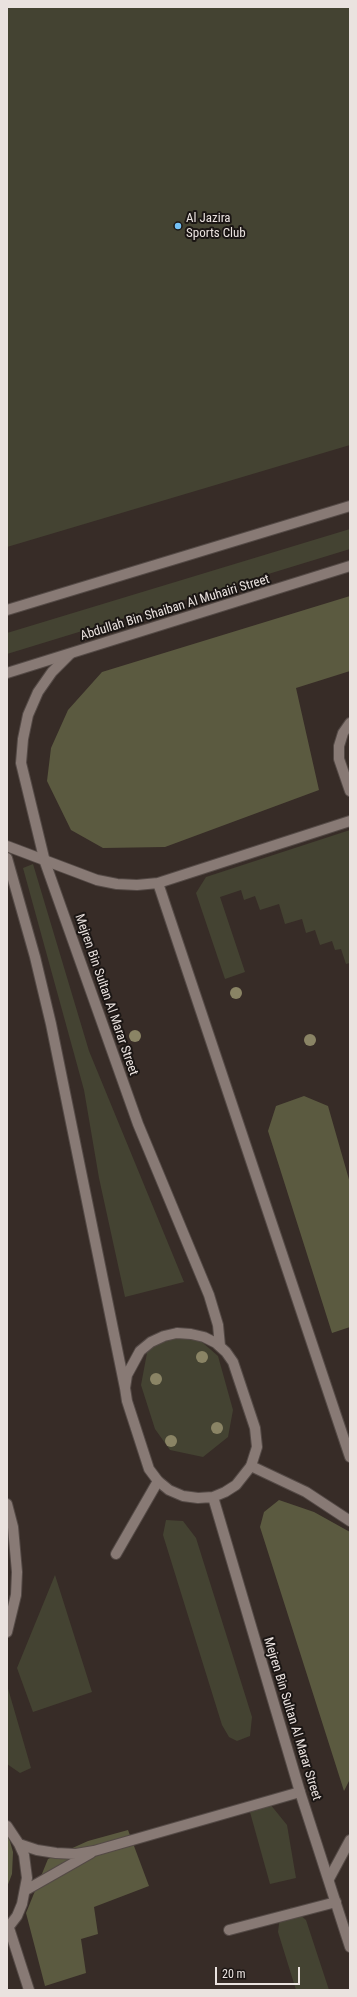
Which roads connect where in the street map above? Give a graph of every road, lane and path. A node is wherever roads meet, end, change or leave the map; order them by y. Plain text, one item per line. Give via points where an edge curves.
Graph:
1 (350, 506) edge
2 (350, 566) edge
3 (7, 610) edge
4 (70, 654) junction
5 (7, 673) edge
6 (350, 723) edge
7 (350, 792) edge
8 (350, 821) edge
9 (7, 846) edge
10 (7, 858) edge
11 (45, 862) junction
12 (158, 883) junction
13 (220, 1346) junction
14 (125, 1388) junction
15 (350, 1457) edge
16 (251, 1466) junction
17 (158, 1481) junction
18 (213, 1496) junction
19 (7, 1504) edge
20 (350, 1521) edge
21 (116, 1554) dead end
22 (7, 1632) edge
23 (300, 1792) junction
24 (7, 1826) edge
25 (350, 1840) edge
26 (19, 1844) junction
27 (94, 1851) junction
28 (329, 1879) junction
29 (26, 1890) junction
30 (336, 1902) junction
31 (8, 1928) edge
32 (229, 1930) dead end
33 (350, 1947) edge
34 (29, 1990) edge

1 - 3 street
2 - 4 street, Abdullah Bin Shaiban Al Muhairi Street
4 - 5 street, Abdullah Bin Shaiban Al Muhairi Street
4 - 11 street, Mejren Bin Sultan Al Marar Street via 52,672 38,692 28,715 23,739 22,763
6 - 7 street via 343,732 339,759
8 - 12 street
9 - 11 street
10 - 14 street via 51,1024
11 - 12 street via 103,882 137,885
11 - 13 street, Mejren Bin Sultan Al Marar Street via 138,1124 209,1295 218,1325
12 - 15 street
13 - 14 street via 204,1337 191,1334 164,1336 140,1351 127,1375
13 - 16 street via 233,1362 255,1428 257,1447
14 - 17 street via 149,1469
16 - 18 street via 236,1485
16 - 20 street via 306,1492
17 - 18 street via 169,1490 183,1496
17 - 21 street
18 - 23 street, Mejren Bin Sultan Al Marar Street
19 - 22 street via 13,1527 18,1572 16,1595
23 - 27 street
23 - 28 street, Mejren Bin Sultan Al Marar Street
24 - 26 street
25 - 28 street
26 - 27 street via 56,1853 76,1854
26 - 29 street via 26,1866
27 - 29 street
28 - 30 street, Mejren Bin Sultan Al Marar Street
29 - 31 street via 17,1916
30 - 32 street
30 - 33 street, Mejren Bin Sultan Al Marar Street
31 - 34 street

